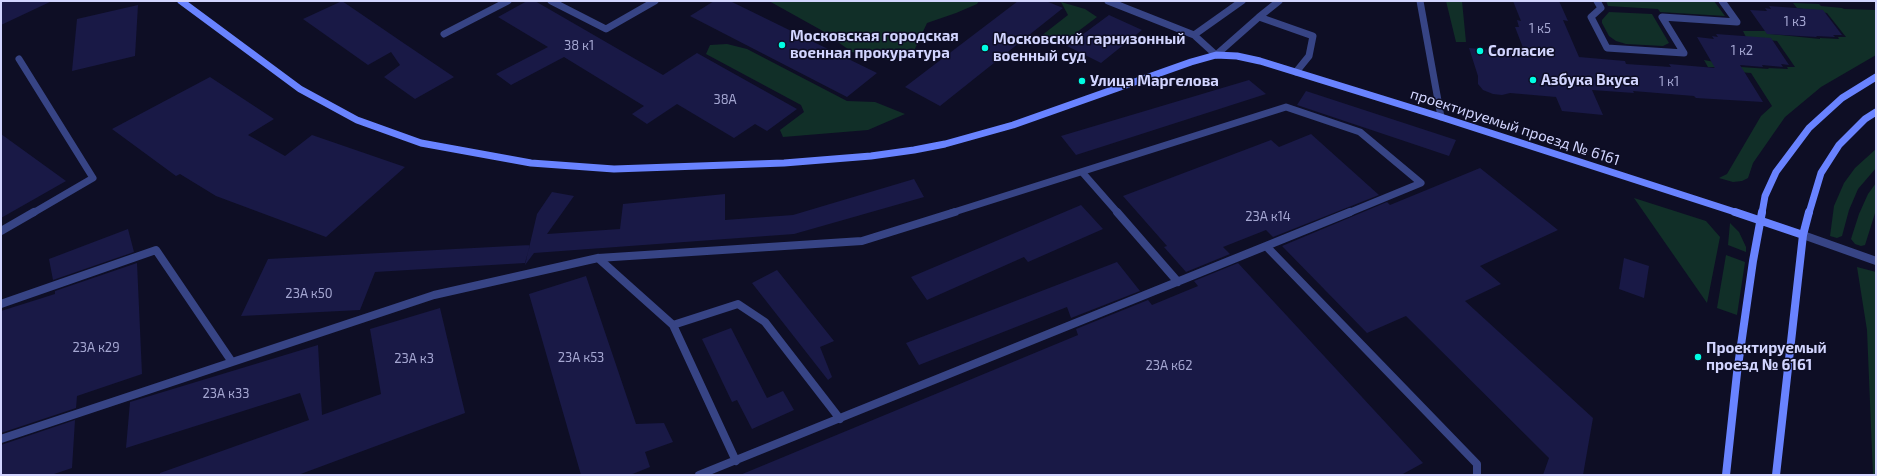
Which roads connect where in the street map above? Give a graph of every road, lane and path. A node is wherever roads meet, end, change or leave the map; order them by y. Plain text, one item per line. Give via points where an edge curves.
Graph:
1 (181, 1) edge
2 (508, 1) edge
3 (551, 1) edge
4 (655, 1) edge
5 (1242, 1) edge
6 (1278, 1) edge
7 (1420, 1) edge
8 (1597, 1) edge
9 (1722, 1) edge
10 (1113, 2) edge
11 (1259, 16) junction
12 (444, 34) dead end
13 (1194, 36) junction
14 (1216, 55) junction
15 (19, 59) dead end
16 (1296, 72) junction
17 (1876, 77) edge
18 (1876, 112) edge
19 (1441, 117) junction
20 (1082, 172) junction
21 (1760, 220) junction
22 (1, 231) edge
23 (1803, 235) junction
24 (1266, 246) junction
25 (598, 258) junction
26 (1876, 261) edge
27 (1178, 282) junction
28 (1, 304) edge
29 (673, 325) junction
30 (232, 362) junction
31 (840, 419) junction
32 (1, 439) edge
33 (736, 460) junction
34 (699, 475) edge
35 (1477, 475) edge
36 (1726, 475) edge
37 (1776, 475) edge

1 - 14 street, проектируемый проезд № 6161 via 300,89 357,120 421,143 531,163 614,169 784,162 871,156 914,150 1013,125
2 - 12 street
3 - 4 street via 606,29
5 - 13 street
6 - 11 street
7 - 19 street
8 - 9 street via 1601,8 1591,17 1607,48 1684,53 1662,17 1737,22
10 - 13 street
11 - 14 street
11 - 16 street via 1313,36 1309,56
13 - 14 street
14 - 16 street, проектируемый проезд № 6161 via 1237,56
15 - 22 street via 93,178
16 - 19 street, проектируемый проезд № 6161
17 - 21 street via 1842,98 1809,128 1791,149 1765,196
18 - 23 street via 1839,145 1821,174
19 - 21 street, проектируемый проезд № 6161
20 - 24 street via 1286,107 1360,132 1421,184
20 - 25 street via 862,241
20 - 27 street
21 - 23 street, проектируемый проезд № 6161
21 - 36 street via 1738,366
23 - 26 street
23 - 37 street
24 - 27 street
24 - 35 street via 1477,464
25 - 29 street
25 - 30 street via 434,295
27 - 31 street
28 - 30 street via 156,250
29 - 31 street via 738,304 765,322
29 - 33 street
30 - 32 street
31 - 33 street
33 - 34 street

